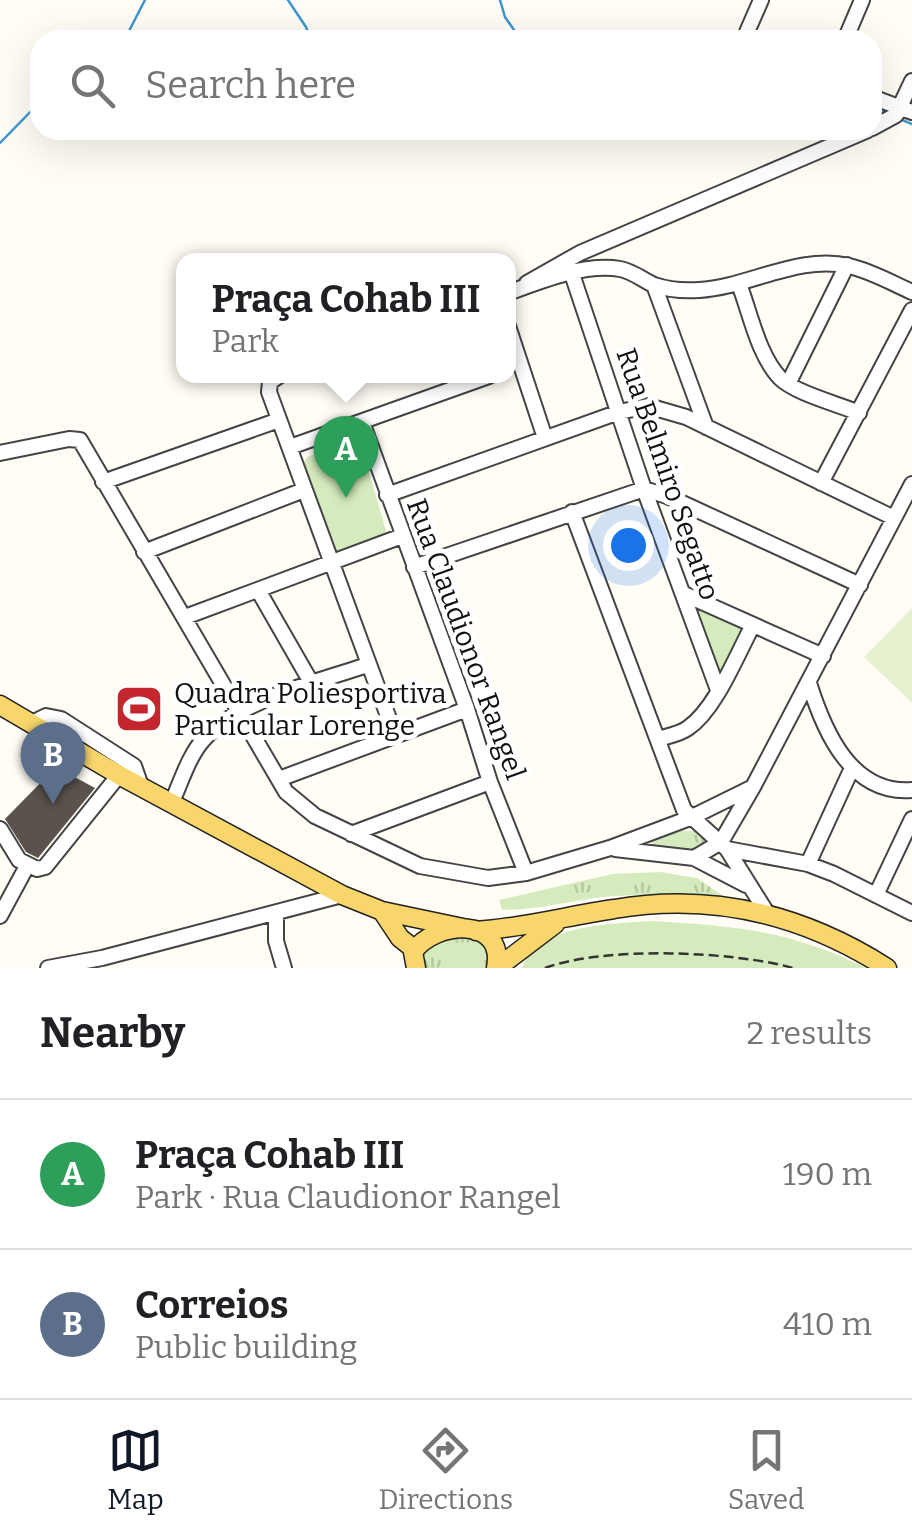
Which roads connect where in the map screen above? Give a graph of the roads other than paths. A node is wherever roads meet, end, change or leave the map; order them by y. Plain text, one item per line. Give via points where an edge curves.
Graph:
1 (761, 0) edge
2 (862, 0) edge
3 (749, 30) edge
4 (850, 30) edge
5 (912, 81) edge
6 (882, 101) edge
7 (907, 110) edge
8 (882, 124) edge
9 (847, 140) edge
10 (846, 265) junction
11 (572, 274) junction
12 (654, 284) junction
13 (740, 284) junction
14 (516, 290) edge
15 (516, 291) edge
16 (912, 292) edge
17 (912, 310) edge
18 (516, 370) edge
19 (270, 383) edge
20 (469, 383) edge
21 (788, 384) junction
22 (619, 412) junction
23 (859, 413) junction
24 (279, 420) junction
25 (362, 422) junction
26 (706, 427) junction
27 (546, 438) junction
28 (290, 446) junction
29 (0, 453) edge
30 (103, 482) junction
31 (821, 483) junction
32 (912, 484) edge
33 (644, 489) junction
34 (304, 490) junction
35 (387, 495) junction
36 (903, 510) edge
37 (572, 512) junction
38 (402, 536) junction
39 (144, 552) junction
40 (334, 562) junction
41 (414, 566) junction
42 (860, 585) junction
43 (258, 590) junction
44 (684, 594) junction
45 (185, 617) junction
46 (753, 625) junction
47 (823, 656) junction
48 (367, 664) junction
49 (809, 683) junction
50 (312, 684) junction
51 (718, 690) junction
52 (0, 705) edge
53 (467, 709) junction
54 (240, 711) junction
55 (30, 724) junction
56 (394, 735) junction
57 (658, 738) junction
58 (852, 768) junction
59 (118, 775) junction
60 (278, 779) junction
61 (490, 782) junction
62 (141, 786) junction
63 (753, 787) junction
64 (912, 790) edge
65 (172, 802) junction
66 (690, 818) junction
67 (912, 819) edge
68 (0, 829) edge
69 (352, 834) junction
70 (648, 835) junction
71 (908, 837) edge
72 (724, 845) junction
73 (610, 848) junction
74 (652, 854) junction
75 (694, 858) junction
76 (808, 864) junction
77 (27, 866) junction
78 (526, 873) junction
79 (750, 887) junction
80 (876, 895) junction
81 (342, 896) junction
82 (382, 910) junction
83 (768, 912) junction
84 (276, 914) junction
85 (912, 914) edge
86 (0, 916) edge
87 (564, 919) junction
88 (469, 929) junction
89 (410, 960) edge
90 (48, 968) edge
91 (284, 968) edge
92 (496, 968) edge
93 (887, 968) edge

1 - 3 street
2 - 4 street
5 - 7 street
6 - 7 street
7 - 8 street
9 - 14 street via 580,253
10 - 13 street via 796,267
10 - 16 street
10 - 21 street
11 - 12 street via 619,269
11 - 15 street
11 - 22 street, Rua Belmiro Segatto
12 - 13 street via 700,290
12 - 26 street
13 - 21 street via 767,357
17 - 23 street
18 - 27 street
19 - 24 street
20 - 25 street
21 - 23 street
22 - 26 street via 648,406
22 - 27 street
22 - 33 street, Rua Belmiro Segatto
23 - 31 street
24 - 28 street
24 - 30 street
25 - 28 street
25 - 35 street, Rua Claudionor Rangel
26 - 31 street
27 - 35 street
28 - 34 street
29 - 30 street via 80,440
30 - 39 street
31 - 36 street
32 - 36 street
33 - 37 street
33 - 42 street
33 - 44 street, Rua Belmiro Segatto
34 - 39 street
34 - 40 street
35 - 38 street, Rua Claudionor Rangel
36 - 42 street
37 - 41 street
37 - 57 street
38 - 40 street
38 - 41 street, Rua Claudionor Rangel
39 - 45 street
40 - 43 street
40 - 48 street
41 - 53 street, Rua Claudionor Rangel
42 - 47 street
43 - 45 street
43 - 50 street
44 - 46 street
44 - 51 street, Rua Belmiro Segatto
45 - 54 street
46 - 47 street
46 - 51 street
47 - 49 street
48 - 50 street
48 - 56 street
49 - 58 street via 833,745
49 - 63 street
50 - 54 street
51 - 57 street via 686,730
52 - 55 main road
53 - 56 street
53 - 61 street, Rua Claudionor Rangel
54 - 60 street
54 - 65 street via 200,742
55 - 59 main road
55 - 62 street via 46,716 61,720 134,766
56 - 60 street
57 - 66 street
58 - 64 street via 875,783
58 - 76 street
59 - 62 main road
59 - 77 street via 54,860 37,869
60 - 69 street via 294,802
61 - 69 street
61 - 78 street, Rua Claudionor Rangel
62 - 65 main road
63 - 66 street
63 - 72 street
65 - 81 main road
66 - 70 street
66 - 72 street
67 - 71 street
68 - 77 street
69 - 78 street via 420,866 488,878
70 - 73 street
70 - 74 street
71 - 80 street
72 - 75 street
72 - 76 street
72 - 79 street
73 - 74 street
73 - 78 street
74 - 75 street
75 - 79 street
76 - 80 street
77 - 86 street
79 - 83 street
80 - 85 street
81 - 82 main road
81 - 84 street
82 - 88 main road
82 - 89 main road
83 - 87 main road via 668,904
83 - 93 main road via 831,935
84 - 90 street
84 - 91 street
87 - 88 main road
87 - 92 main road
88 - 89 main road via 439,932
88 - 92 main road via 494,946

